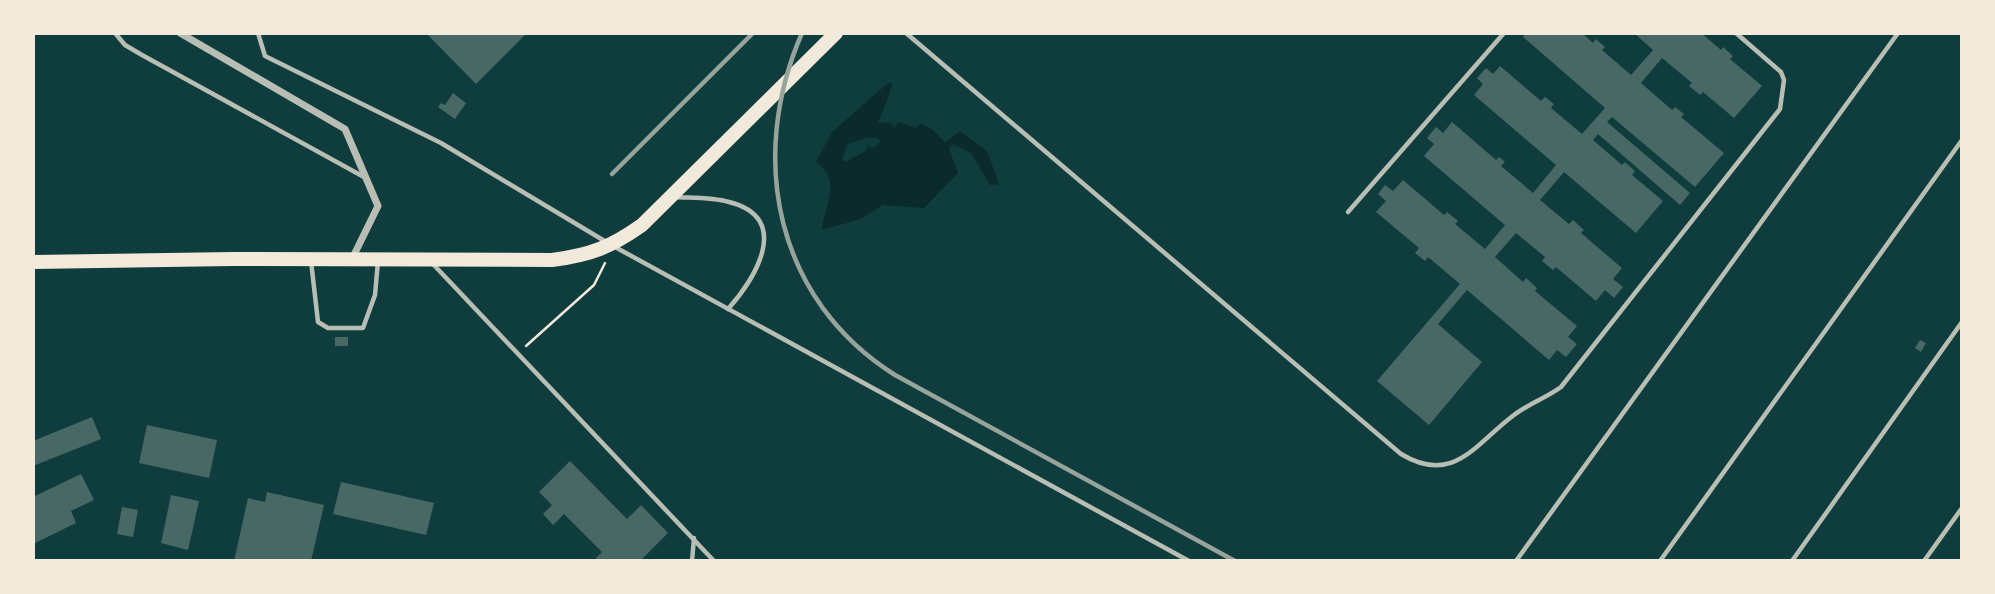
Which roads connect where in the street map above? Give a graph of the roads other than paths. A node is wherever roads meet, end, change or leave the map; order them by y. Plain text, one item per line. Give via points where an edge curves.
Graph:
1 (115, 33) edge
2 (180, 33) edge
3 (258, 33) edge
4 (836, 33) edge
5 (906, 33) edge
6 (1504, 33) edge
7 (1736, 33) edge
8 (1898, 33) edge
9 (1962, 140) edge
10 (364, 177) junction
11 (670, 197) junction
12 (1348, 212) dead end
13 (613, 246) junction
14 (352, 260) junction
15 (378, 260) junction
16 (429, 260) junction
17 (311, 261) junction
18 (33, 262) edge
19 (728, 309) junction
20 (1962, 322) edge
21 (1962, 508) edge
22 (694, 537) junction
23 (692, 561) edge
24 (714, 561) edge
25 (1189, 561) edge
26 (1516, 561) edge
27 (1660, 561) edge
28 (1792, 561) edge
29 (1924, 561) edge

1 - 10 lane via 142,55
2 - 10 street via 345,129
3 - 13 lane via 265,56 441,143
4 - 11 main road
5 - 7 lane via 1401,454 1420,464 1440,465 1468,455 1515,414 1539,403 1565,382 1780,109 1781,72
6 - 12 lane
8 - 26 lane
9 - 27 lane
10 - 14 street via 378,205
11 - 13 main road
11 - 19 lane via 727,201 747,209 761,226 762,259
13 - 16 main road via 552,260
13 - 19 lane
14 - 15 main road
14 - 17 main road
15 - 16 main road
15 - 17 lane via 375,295 363,328 328,328 318,322
16 - 22 lane
17 - 18 main road
19 - 25 lane
20 - 28 lane
21 - 29 lane
22 - 23 lane
22 - 24 lane

